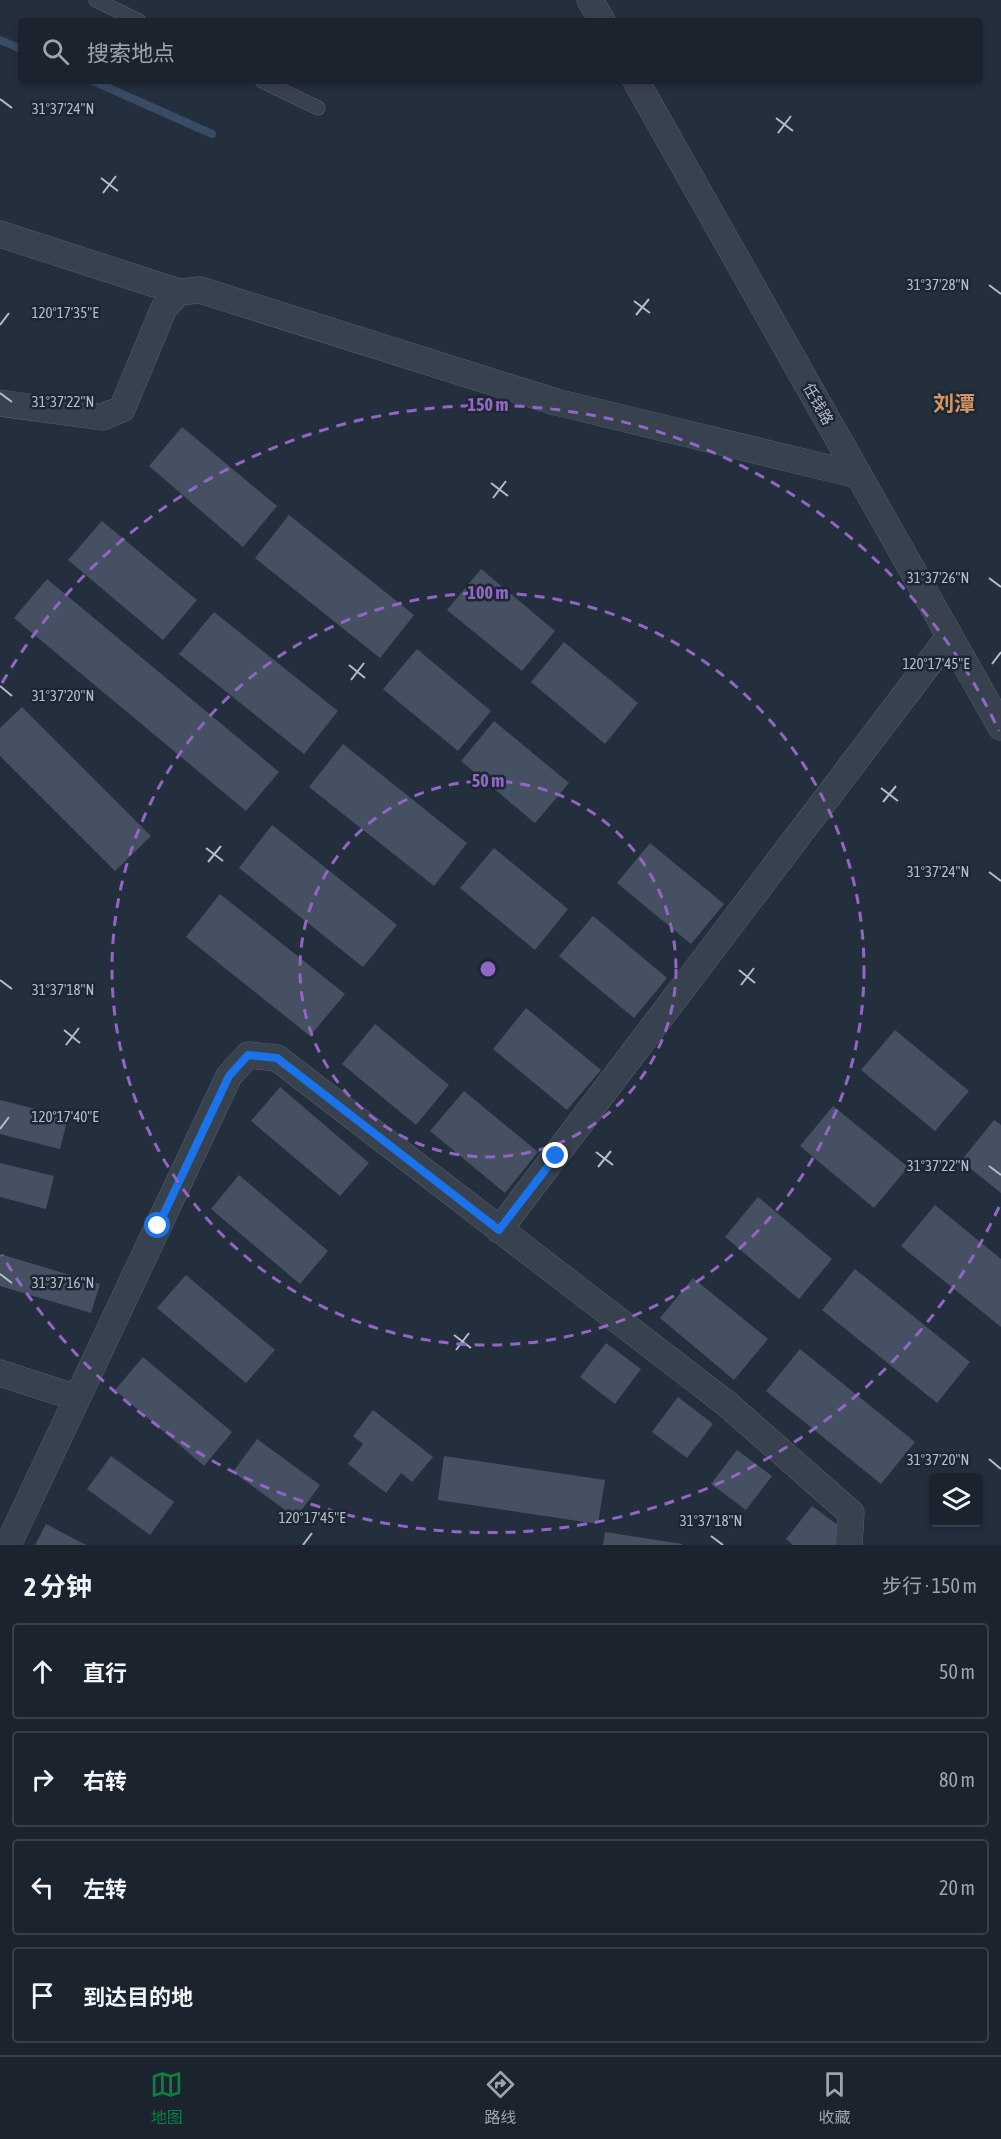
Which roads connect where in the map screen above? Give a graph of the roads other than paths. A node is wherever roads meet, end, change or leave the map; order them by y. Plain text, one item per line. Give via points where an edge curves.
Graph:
1 (96, 0) edge
2 (590, 0) edge
3 (133, 18) edge
4 (600, 18) edge
5 (268, 84) edge
6 (638, 84) edge
7 (318, 108) dead end
8 (0, 234) edge
9 (179, 292) junction
10 (0, 403) edge
11 (857, 475) junction
12 (949, 637) junction
13 (1001, 727) edge
14 (499, 1230) junction
15 (0, 1373) edge
16 (77, 1398) junction
17 (8, 1545) edge
18 (849, 1545) edge

1 - 3 lane
2 - 4 street
5 - 7 lane
6 - 11 street, 任钱路
8 - 9 street
9 - 10 street via 164,308 122,409 102,417
9 - 11 street via 200,290 556,402
11 - 12 street, 任钱路
12 - 13 street, 任钱路
12 - 14 street
14 - 16 street via 277,1058 248,1055 229,1076
14 - 18 street via 727,1404 850,1513
15 - 16 street
16 - 17 street

